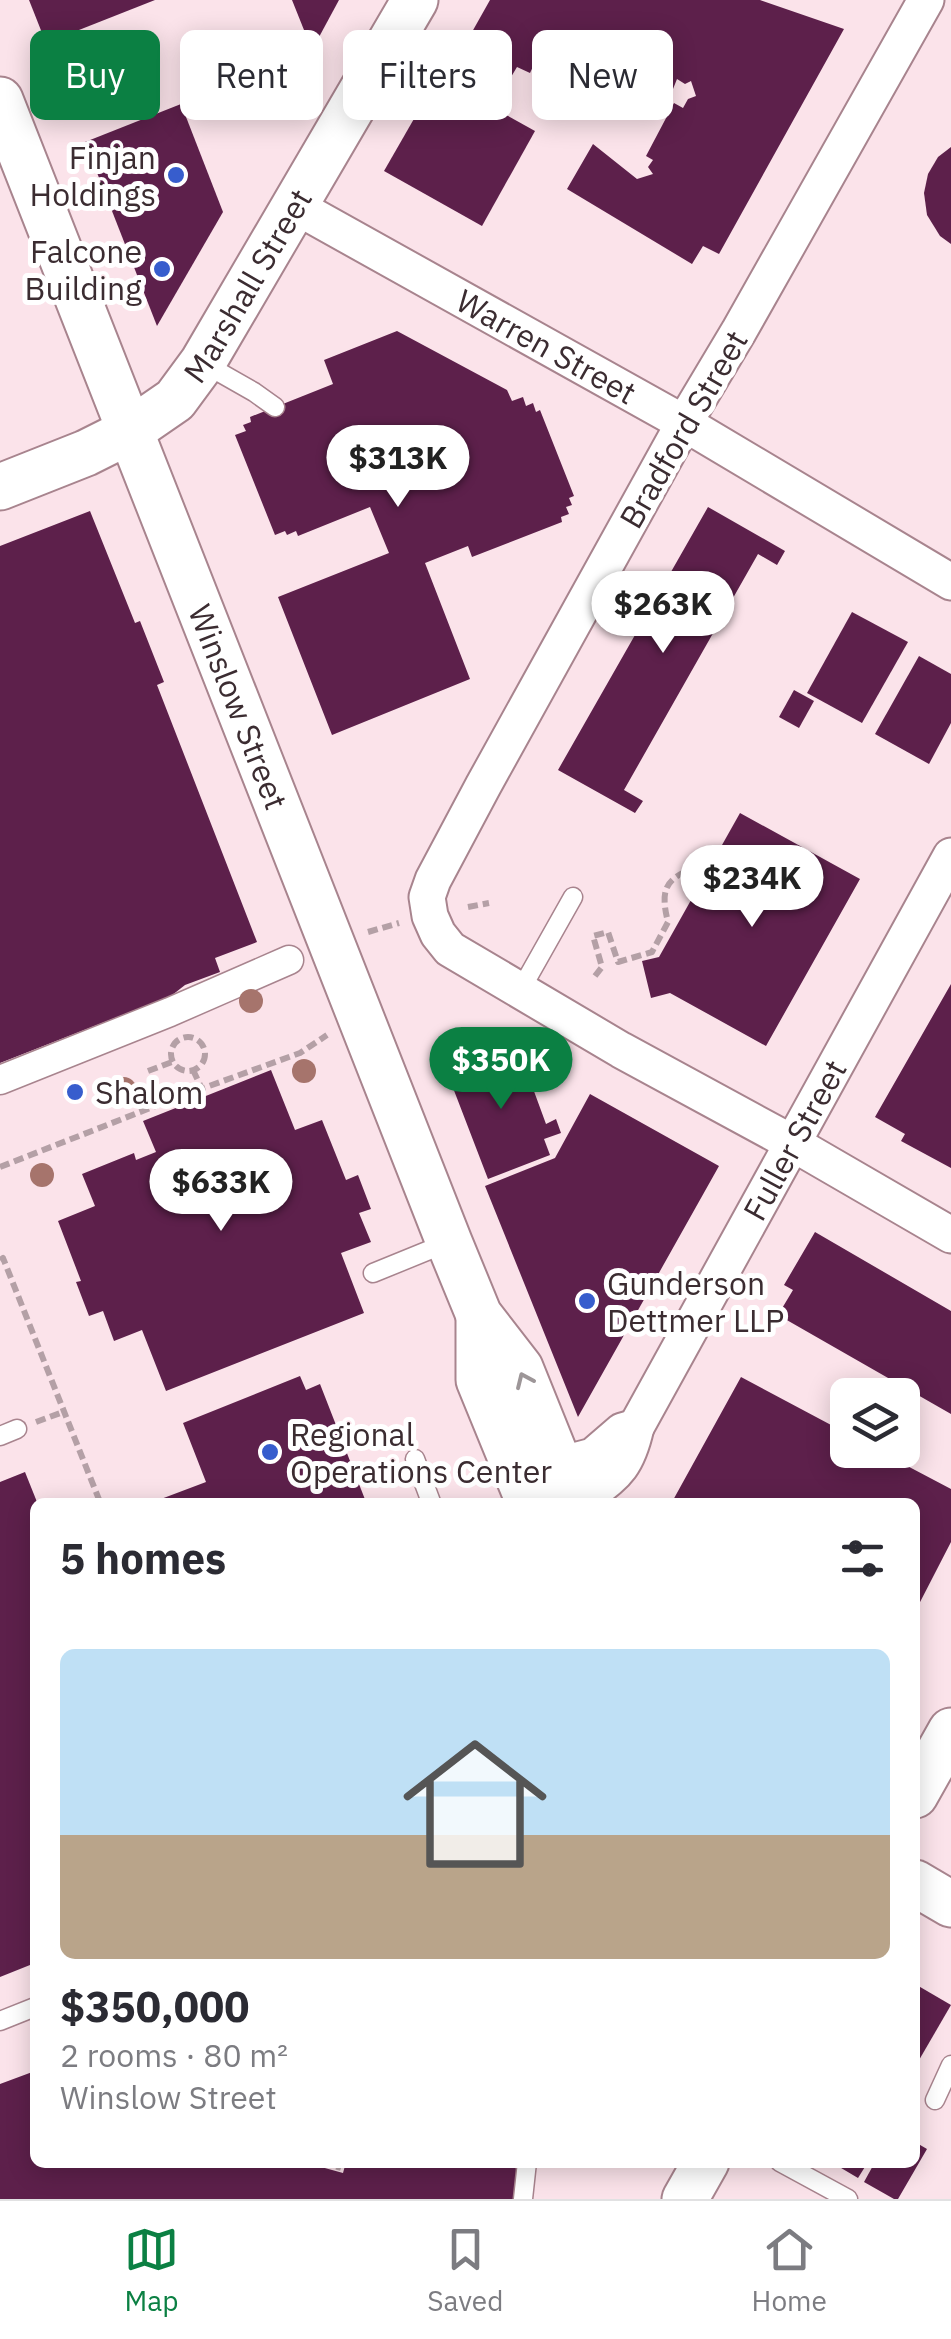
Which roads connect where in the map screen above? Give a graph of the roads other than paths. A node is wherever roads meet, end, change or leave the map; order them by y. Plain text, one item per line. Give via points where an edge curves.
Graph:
1 (415, 0) edge
2 (926, 0) edge
3 (951, 9) edge
4 (0, 100) edge
5 (295, 206) junction
6 (203, 362) junction
7 (274, 407) dead end
8 (684, 423) junction
9 (130, 432) junction
10 (0, 487) edge
11 (951, 582) edge
12 (951, 856) edge
13 (573, 897) dead end
14 (288, 960) dead end
15 (520, 992) junction
16 (0, 1080) edge
17 (794, 1144) junction
18 (951, 1235) edge
19 (449, 1242) junction
20 (373, 1273) dead end
21 (479, 1315) junction
22 (415, 1459) dead end
23 (571, 1490) edge
24 (430, 1498) edge
25 (527, 1498) edge
26 (951, 1731) edge
27 (920, 1786) edge
28 (920, 1886) edge
29 (951, 1904) edge
30 (30, 2009) edge
31 (0, 2021) edge
32 (951, 2066) edge
33 (935, 2100) dead end
34 (526, 2168) edge
35 (703, 2168) edge
36 (791, 2168) edge
37 (523, 2199) edge
38 (685, 2199) edge
39 (848, 2199) edge

1 - 5 street, Marshall Street
2 - 3 street
2 - 8 street, Bradford Street
4 - 9 street, Winslow Street
5 - 6 street, Marshall Street
5 - 8 street, Warren Street
6 - 7 lane
6 - 9 street, Marshall Street via 175,400
8 - 11 street, Warren Street
8 - 15 street, Bradford Street via 483,786 418,919
9 - 10 street, Marshall Street
9 - 19 street, Winslow Street
12 - 17 street, Fuller Street
13 - 15 lane
14 - 16 street
15 - 17 street
17 - 18 street
17 - 23 street, Fuller Street via 636,1427 592,1456
19 - 20 lane
19 - 21 street, Winslow Street
23 -> 21 street, Winslow Street via 520,1368
21 - 25 street, Winslow Street via 480,1380
22 - 24 lane
26 - 27 street
28 - 29 street
30 - 31 lane
32 - 33 lane
34 - 37 lane
35 - 38 street
36 - 39 lane

